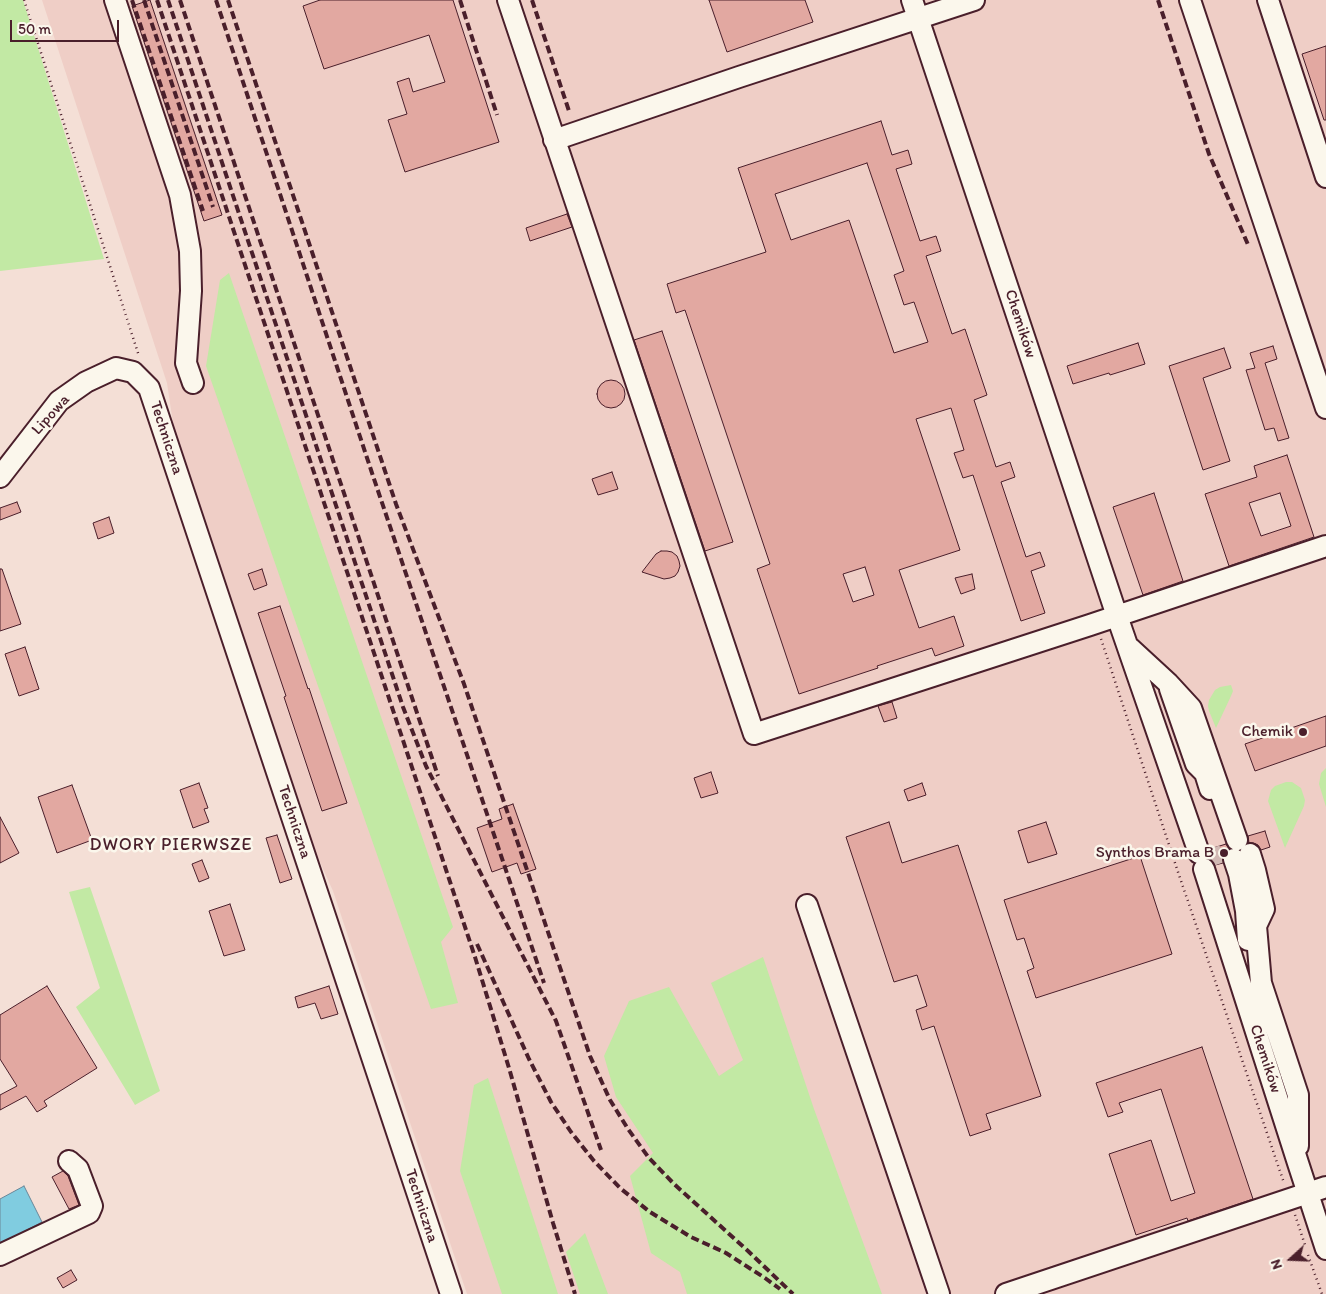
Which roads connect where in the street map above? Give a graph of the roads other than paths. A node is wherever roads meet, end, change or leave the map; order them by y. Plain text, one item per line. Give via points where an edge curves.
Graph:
1 (115, 0) edge
2 (508, 0) edge
3 (974, 0) edge
4 (1190, 0) edge
5 (1268, 0) edge
6 (915, 9) edge
7 (554, 140) junction
8 (1326, 177) edge
9 (116, 368) joint
10 (193, 383) dead end
11 (1326, 408) edge
12 (0, 477) edge
13 (1326, 546) edge
14 (1117, 616) junction
15 (1128, 647) junction
16 (1168, 683) junction
17 (1226, 852) junction
18 (807, 905) dead end
19 (1298, 1120) junction
20 (69, 1161) dead end
21 (1298, 1164) junction
22 (1308, 1193) edge
23 (1326, 1249) edge
24 (0, 1255) edge
25 (451, 1294) edge
26 (940, 1294) edge
27 (1006, 1294) edge

1 - 10 street via 180,195 190,251 186,363
2 - 7 street
3 - 6 street
4 - 11 street
5 - 8 street
6 - 7 street via 743,76
6 - 14 street, Chemików
7 - 14 street via 754,734
9 - 12 street, Lipowa via 86,382 60,401
9 - 25 street, Techniczna via 133,372 149,388
13 - 14 street
14 - 15 street, Chemików
15 - 16 street, Chemików
15 - 17 street, Chemików via 1138,676
16 - 17 street via 1196,764 1205,773
16 - 17 street, Chemików via 1192,708 1209,756
17 - 19 street via 1239,874 1253,985
17 - 19 street via 1255,870 1264,909 1256,926 1260,983 1298,1095
17 - 21 street, Chemików via 1280,1109
18 - 26 street
19 - 21 street
20 - 24 street via 78,1168 92,1206 89,1213
21 - 22 street, Chemików
22 - 23 street, Chemików
22 - 27 street

